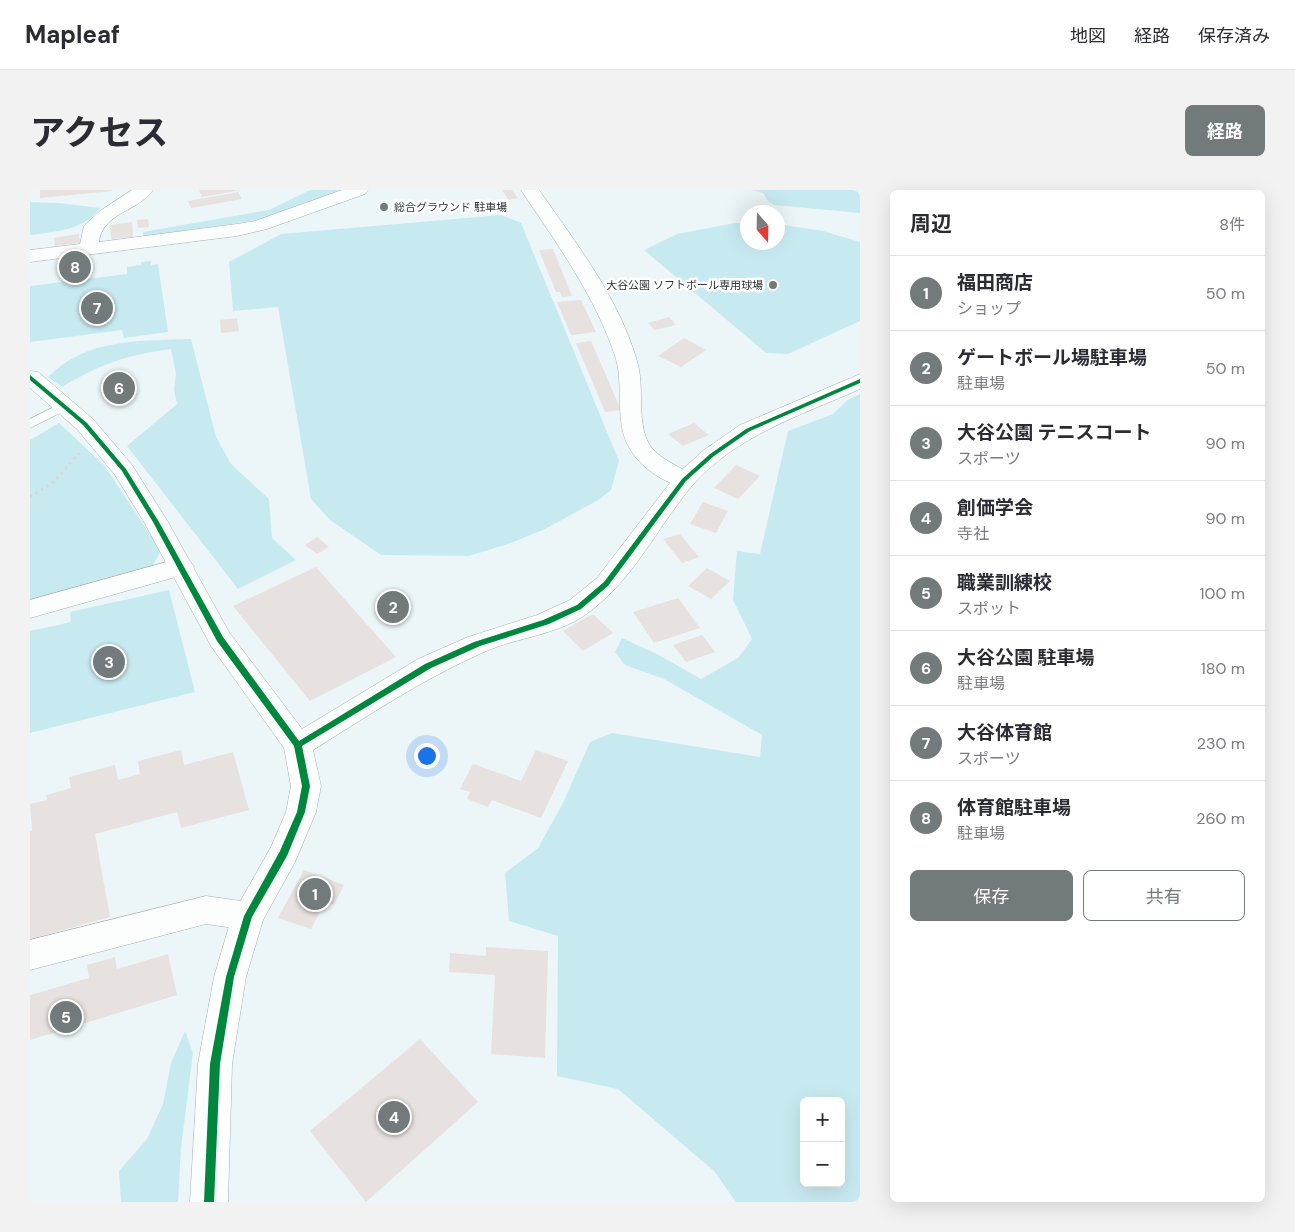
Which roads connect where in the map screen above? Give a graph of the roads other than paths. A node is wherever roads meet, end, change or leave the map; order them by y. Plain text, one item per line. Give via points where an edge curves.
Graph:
1 (144, 190) edge
2 (359, 190) edge
3 (530, 190) edge
4 (89, 248) junction
5 (30, 256) edge
6 (30, 377) edge
7 (860, 381) edge
8 (64, 406) junction
9 (30, 424) edge
10 (684, 480) junction
11 (181, 567) junction
12 (30, 609) edge
13 (298, 746) junction
14 (248, 916) junction
15 (30, 955) edge
16 (209, 1202) edge

1 - 4 street via 106,215 91,230
2 - 4 street via 253,227 189,238
3 - 10 street via 577,262 617,334 627,364 637,443 654,460
4 - 5 street
6 - 8 street
7 - 10 street via 748,430
8 - 9 lane
8 - 11 street via 85,424 124,470
10 - 13 street via 606,584 579,607 546,622 477,644 428,666
11 - 12 street
11 - 13 street via 220,639
13 - 14 street via 306,786 301,812 284,853
14 - 15 street via 206,910
14 - 16 street via 230,978 215,1064

